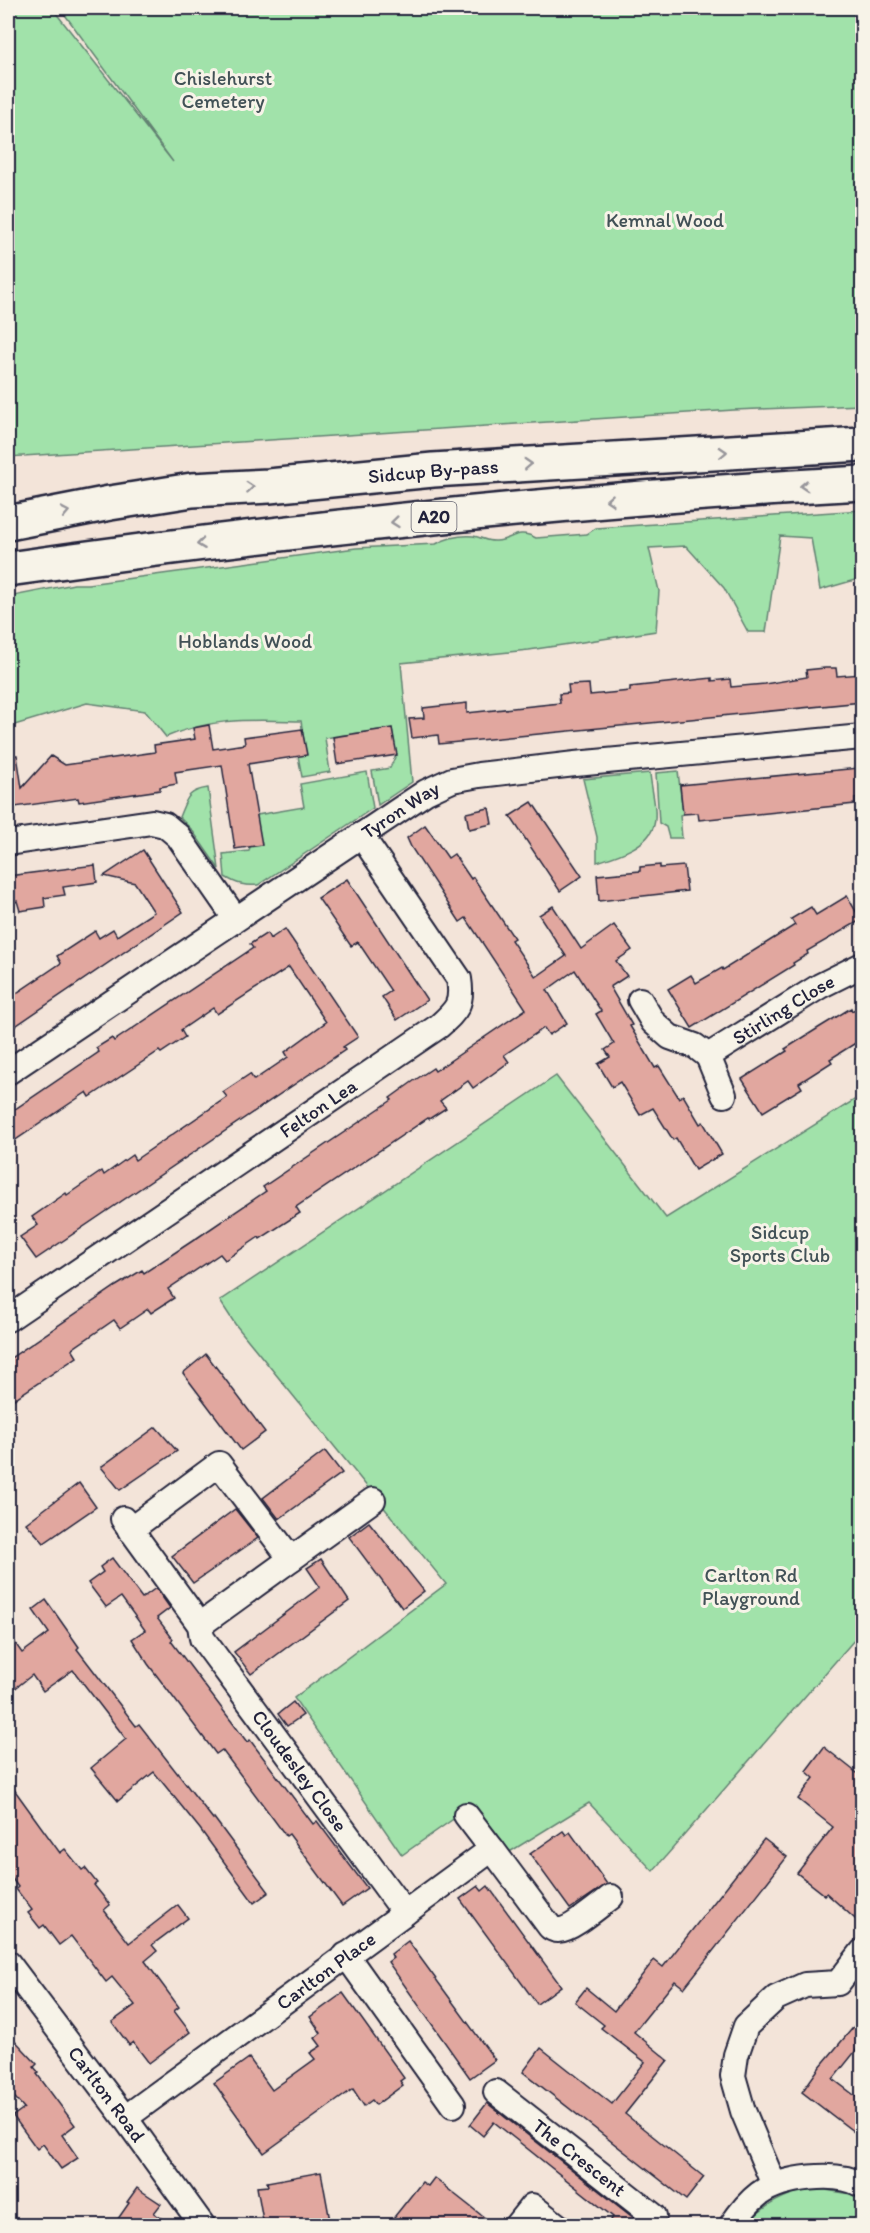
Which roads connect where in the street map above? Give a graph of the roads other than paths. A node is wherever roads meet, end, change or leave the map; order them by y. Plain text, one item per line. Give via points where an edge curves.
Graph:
1 (862, 444) edge
2 (862, 483) edge
3 (8, 523) edge
4 (15, 568) edge
5 (862, 737) edge
6 (361, 835) junction
7 (8, 843) edge
8 (235, 918) junction
9 (862, 965) edge
10 (640, 1000) dead end
11 (708, 1056) junction
12 (8, 1072) edge
13 (724, 1095) dead end
14 (8, 1319) edge
15 (373, 1500) dead end
16 (291, 1559) junction
17 (200, 1625) junction
18 (466, 1815) dead end
19 (492, 1849) junction
20 (611, 1897) dead end
21 (405, 1913) junction
22 (862, 1952) edge
23 (346, 1955) junction
24 (8, 1963) edge
25 (496, 2092) dead end
26 (453, 2105) dead end
27 (125, 2118) junction
28 (774, 2185) junction
29 (862, 2185) edge
30 (203, 2226) edge
31 (516, 2226) edge
32 (558, 2226) edge
33 (646, 2226) edge
34 (731, 2226) edge

3 -> 1 highway, Sidcup By-pass via 192,490 433,470
2 -> 4 highway, A20 via 596,501 298,532
5 - 6 street, Tyron Way via 575,764 452,780 426,792
6 - 8 street, Tyron Way
6 - 14 street, Felton Lea via 459,979 462,996 456,1011
7 - 8 street via 152,822 165,825 178,836
8 - 12 street, Tyron Way
9 - 11 street, Stirling Close via 819,986
10 - 11 street via 653,1022 670,1037 695,1046
11 - 13 street
15 - 16 street
16 - 17 street
16 - 17 street, Cloudesley Close via 219,1464 127,1525
17 - 21 street, Cloudesley Close via 202,1638
18 - 19 street
19 - 20 street via 555,1930 570,1926
19 - 21 street, Carlton Place
21 - 23 street, Carlton Place
22 - 28 street via 838,1983 805,1985 776,1998 746,2026 733,2076
23 - 26 street
23 - 27 street, Carlton Place
24 - 27 street, Carlton Road
25 - 33 street, The Crescent via 654,2216
27 - 30 street, Carlton Road
28 - 29 street via 829,2177
28 - 34 street via 747,2205
31 - 32 street via 532,2206

